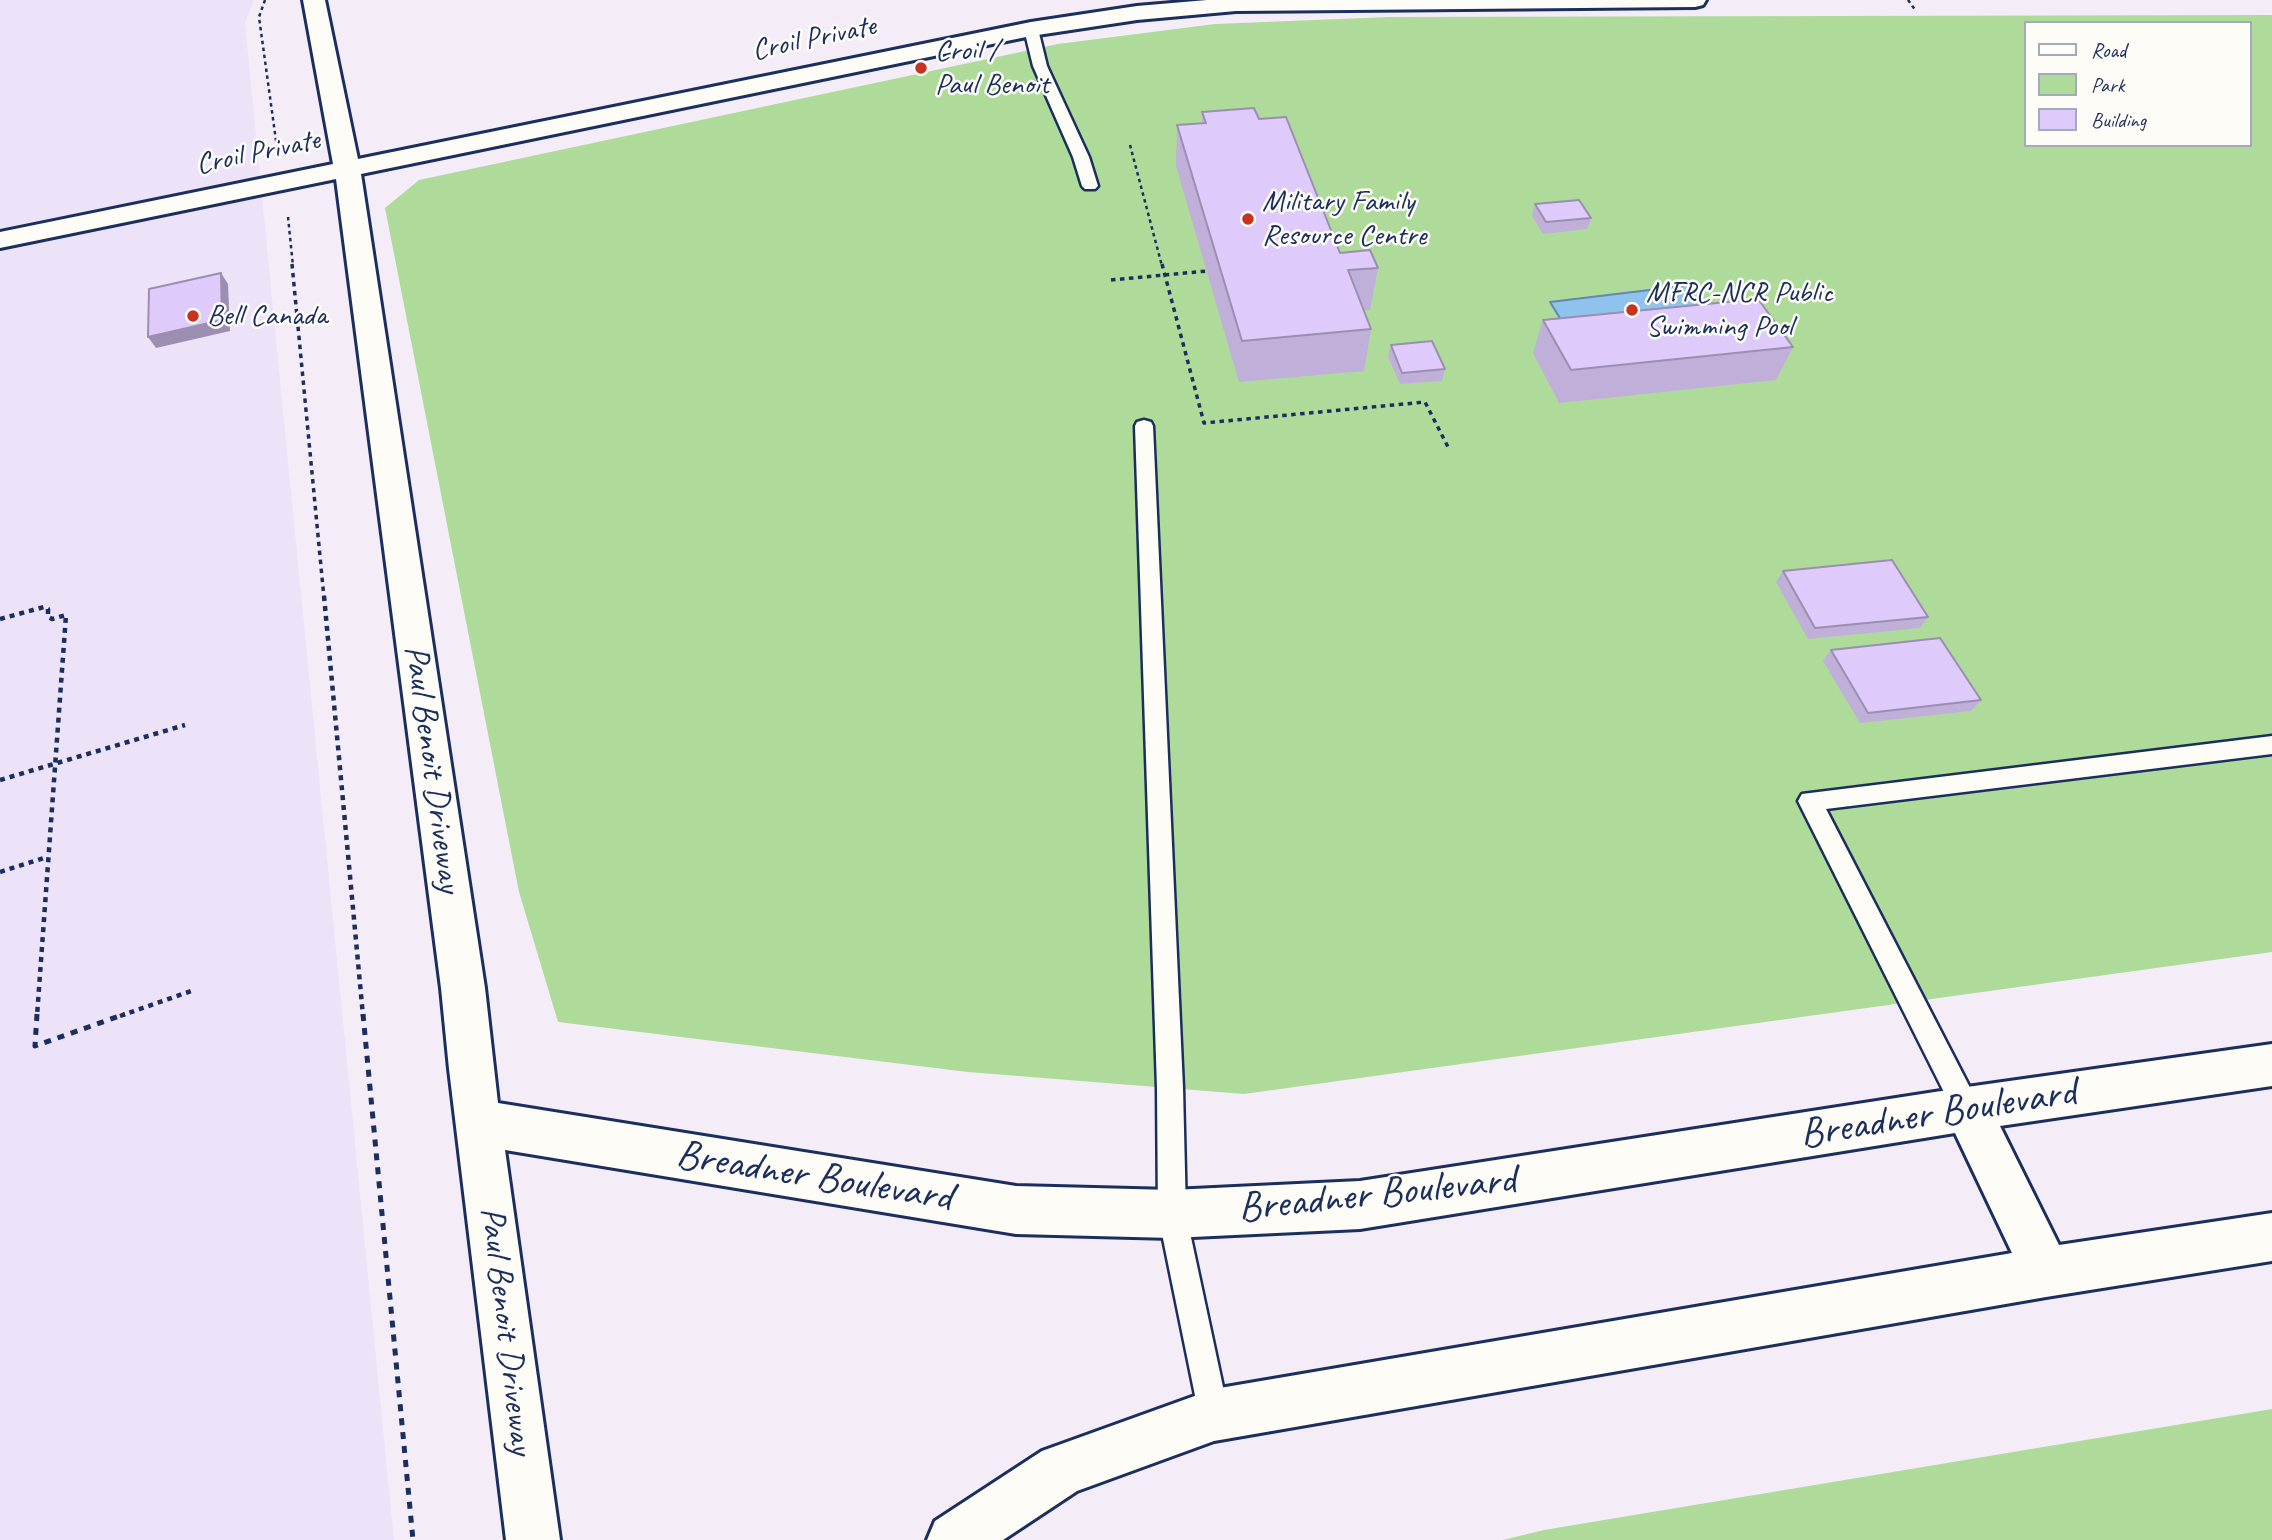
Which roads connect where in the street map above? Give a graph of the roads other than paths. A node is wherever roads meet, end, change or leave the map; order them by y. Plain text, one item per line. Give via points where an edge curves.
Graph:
1 (314, 0) edge
2 (1695, 0) edge
3 (1236, 2) edge
4 (1031, 29) junction
5 (346, 168) junction
6 (1090, 186) dead end
7 (0, 240) edge
8 (1144, 426) dead end
9 (2272, 745) edge
10 (2272, 1065) edge
11 (1967, 1109) junction
12 (480, 1123) junction
13 (1172, 1214) junction
14 (2272, 1237) edge
15 (2046, 1272) junction
16 (1214, 1415) junction
17 (533, 1540) edge
18 (954, 1540) edge

1 - 5 street, Paul Benoit Driveway
2 - 3 street, Croil Private
3 - 4 street, Croil Private
4 - 5 street, Croil Private
4 - 6 lane via 1040,66
5 - 7 street, Croil Private
5 - 12 street, Paul Benoit Driveway
8 - 13 lane
9 - 11 lane via 1810,801
10 - 11 street, Breadner Boulevard
11 - 13 street, Breadner Boulevard via 1360,1205
11 - 15 street
12 - 13 street, Breadner Boulevard via 1016,1210
12 - 17 street, Paul Benoit Driveway
13 - 16 lane
14 - 15 street
15 - 16 street
16 - 18 street via 1061,1470

